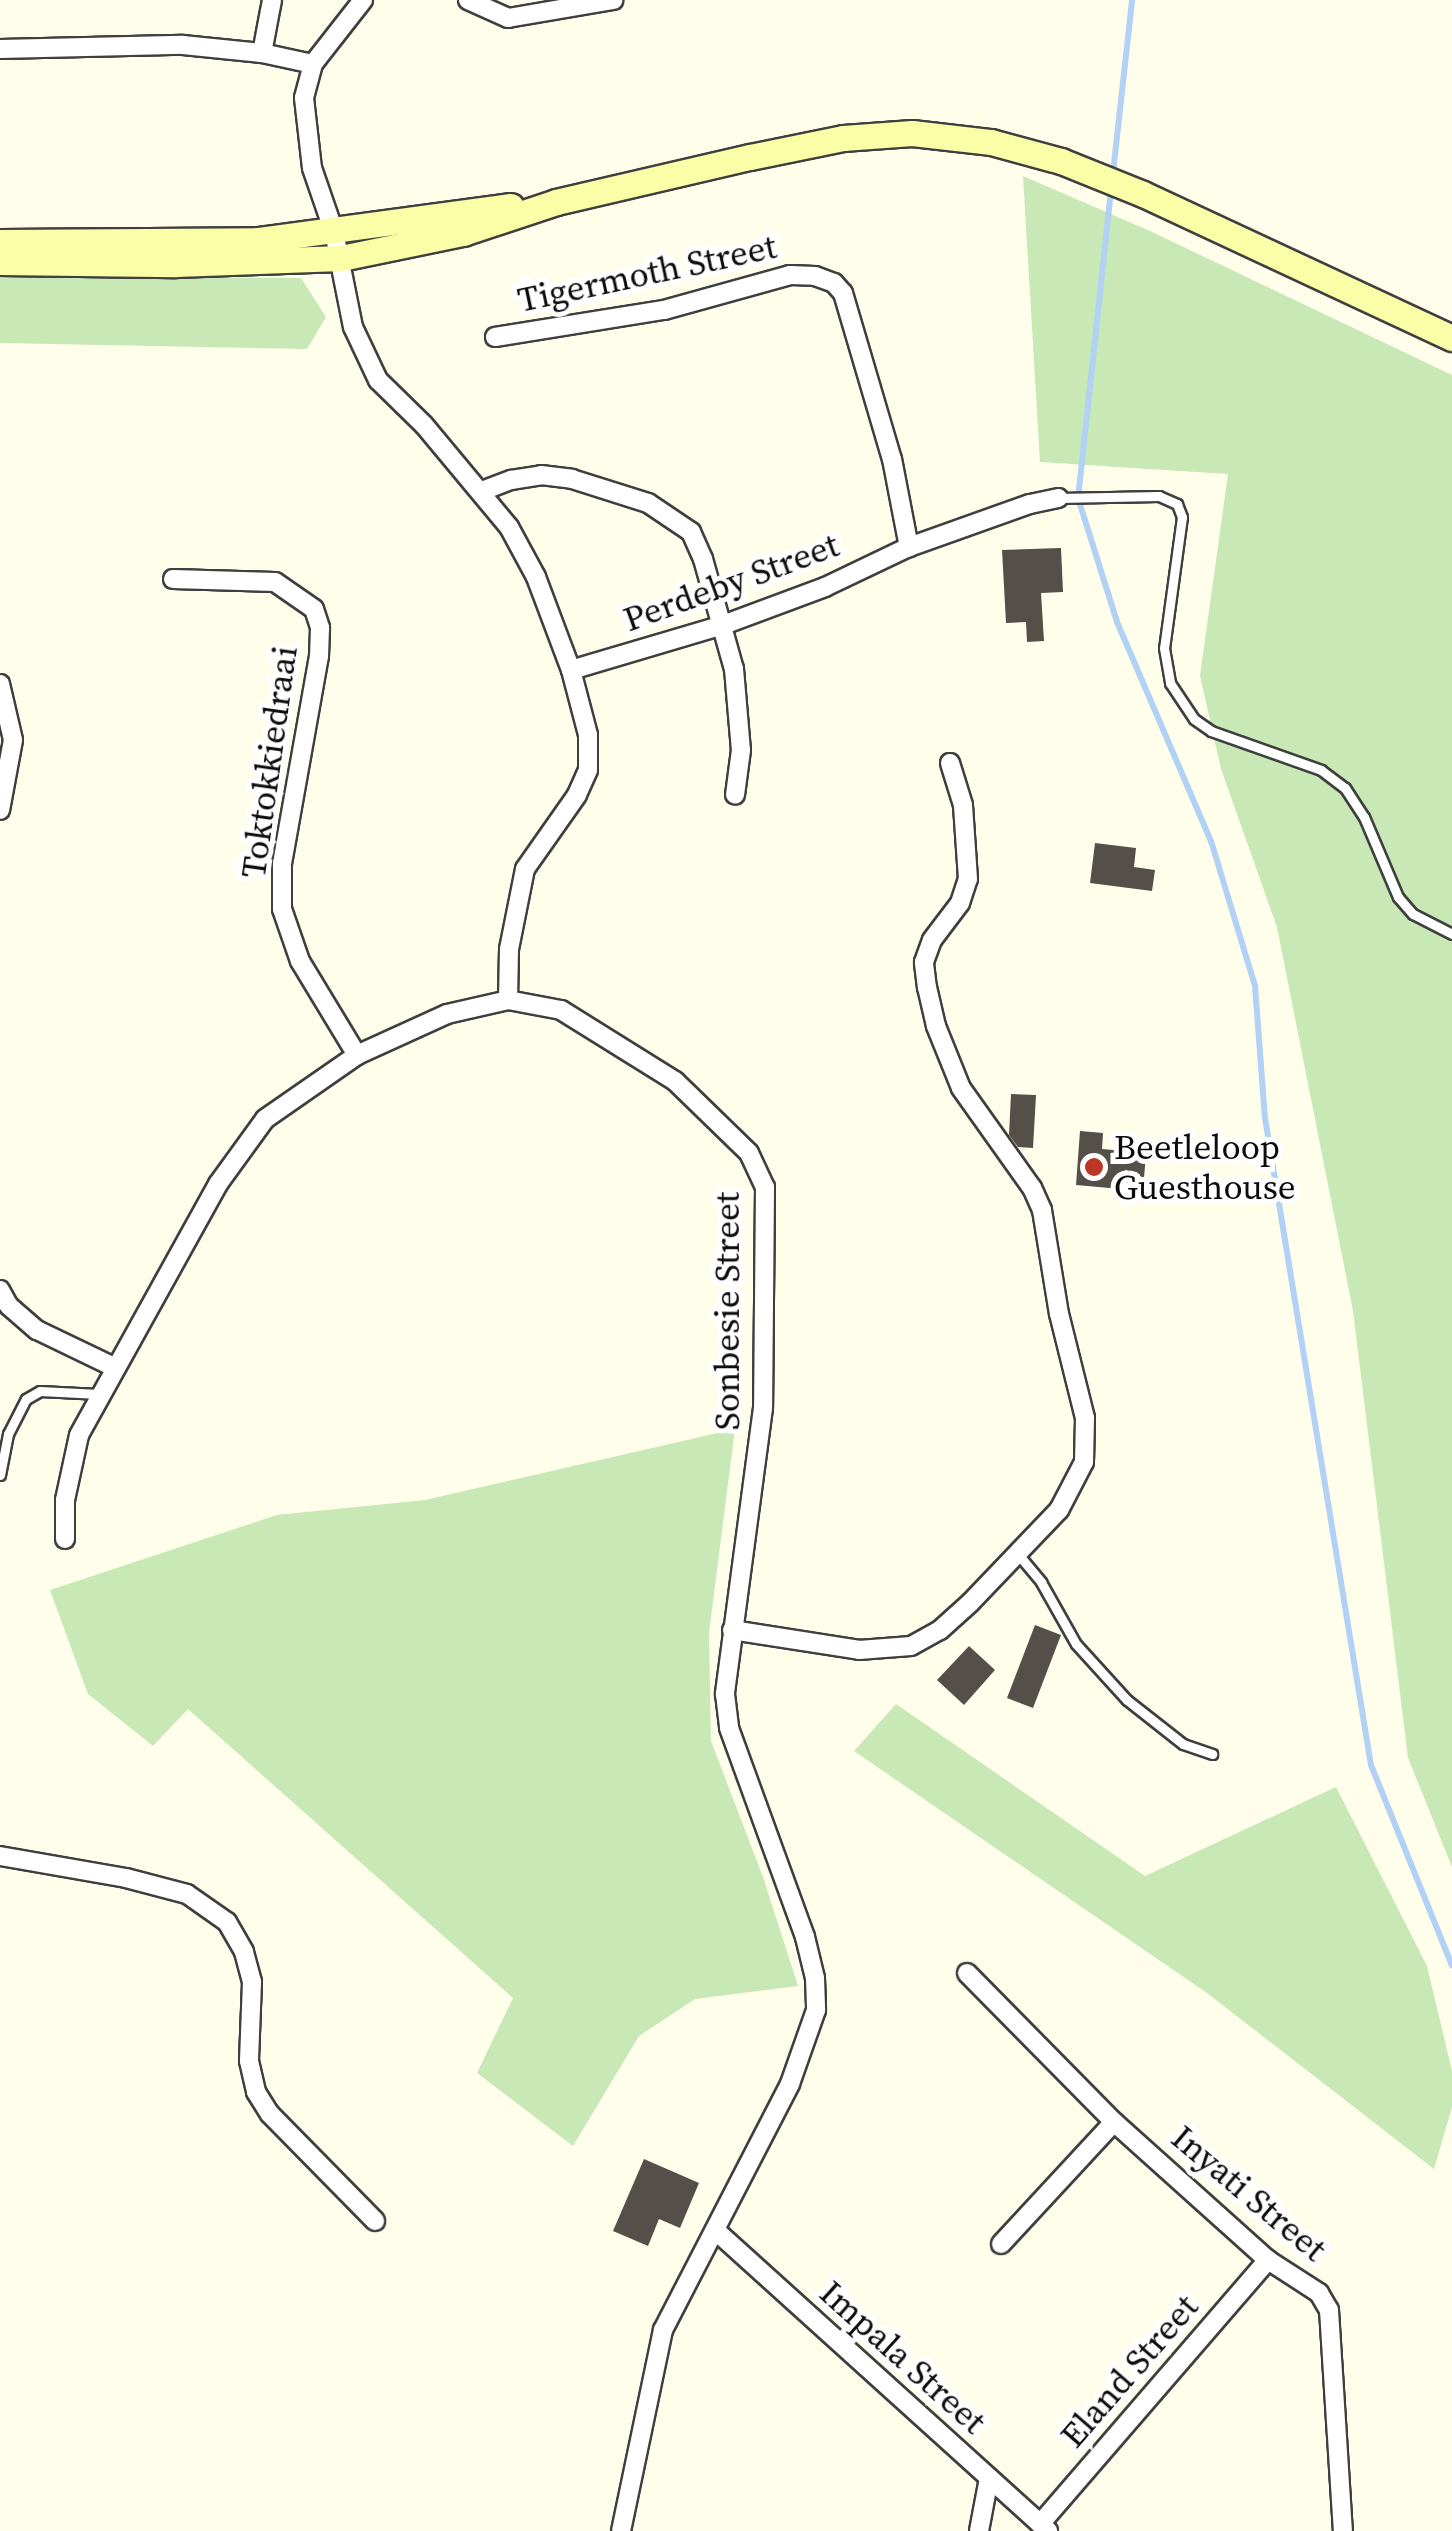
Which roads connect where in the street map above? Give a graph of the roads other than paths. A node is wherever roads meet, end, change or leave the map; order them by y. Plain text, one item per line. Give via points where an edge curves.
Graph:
1 (272, 0) edge
2 (363, 0) edge
3 (468, 0) edge
4 (613, 0) edge
5 (0, 49) edge
6 (262, 53) junction
7 (313, 64) junction
8 (556, 202) junction
9 (334, 232) junction
10 (0, 242) edge
11 (340, 258) junction
12 (0, 262) edge
13 (495, 337) dead end
14 (1452, 338) edge
15 (482, 491) junction
16 (1058, 498) joint
17 (909, 547) junction
18 (174, 579) dead end
19 (723, 625) junction
20 (570, 670) junction
21 (0, 684) edge
22 (950, 763) dead end
23 (735, 795) dead end
24 (0, 810) edge
25 (1452, 934) edge
26 (508, 1000) junction
27 (357, 1055) junction
28 (0, 1290) edge
29 (114, 1367) junction
30 (99, 1394) junction
31 (0, 1475) edge
32 (65, 1539) dead end
33 (1017, 1554) junction
34 (732, 1630) junction
35 (1212, 1754) dead end
36 (0, 1856) edge
37 (967, 1973) dead end
38 (1114, 2122) junction
39 (374, 2221) dead end
40 (715, 2230) junction
41 (1001, 2244) dead end
42 (1268, 2260) junction
43 (989, 2478) junction
44 (1044, 2527) edge
45 (622, 2531) edge
46 (979, 2531) edge
47 (1343, 2531) edge

1 - 6 street
2 - 7 street
3 - 4 street via 508,18
5 - 6 street via 182,45
6 - 7 street
7 - 9 street via 304,98 306,138
8 - 9 main road
8 - 11 main road via 462,233
8 - 14 main road via 844,138 912,133 992,142 1143,194
9 - 10 main road via 259,240
9 - 11 street
11 - 12 main road
11 - 15 street via 354,327 378,380
13 - 17 street, Tigermoth Street via 648,313 790,275 834,283 843,294 892,459
15 - 19 street via 526,478 572,479 673,516 691,532
15 - 20 street via 536,577
16 - 17 street, Perdeby Street
16 - 25 lane via 1158,496 1177,504 1182,516 1164,648 1170,683 1210,731 1321,770 1346,788 1398,897 1413,914
17 - 19 street, Perdeby Street
18 - 27 street, Toktokkiedraai via 275,582 314,610 319,656 282,864 282,909 300,961
19 - 20 street, Perdeby Street
19 - 23 street via 740,720
20 - 26 street via 588,735 588,770 525,869 508,949
21 - 24 street via 13,740
22 - 33 street via 963,806 968,878 924,962 928,988 961,1088 1042,1210 1088,1442 1076,1483 1059,1510
26 - 27 street, Sonbesie Street via 448,1014
26 - 34 street, Sonbesie Street via 560,1010 675,1081 748,1153 765,1187 763,1408
27 - 29 street, Sonbesie Street via 289,1099 246,1141
28 - 29 street via 37,1330
29 - 30 street, Sonbesie Street
30 - 31 lane via 40,1392 26,1400 8,1434
30 - 32 street, Sonbesie Street via 71,1463
33 - 34 street via 940,1630 911,1646 859,1650
33 - 35 lane via 1076,1644 1127,1700 1183,1744
34 - 40 street, Sonbesie Street via 728,1728 805,1937 816,2010 790,2084
36 - 39 street via 187,1894 227,1922 252,1982 256,2092
37 - 38 street, Inyati Street
38 - 41 street
38 - 42 street, Inyati Street
40 - 43 street, Impala Street
40 - 45 street, Sonbesie Street via 662,2330
42 - 44 street, Eland Street
42 - 47 street, Inyati Street via 1319,2293 1328,2310
43 - 44 street, Impala Street
43 - 46 street

